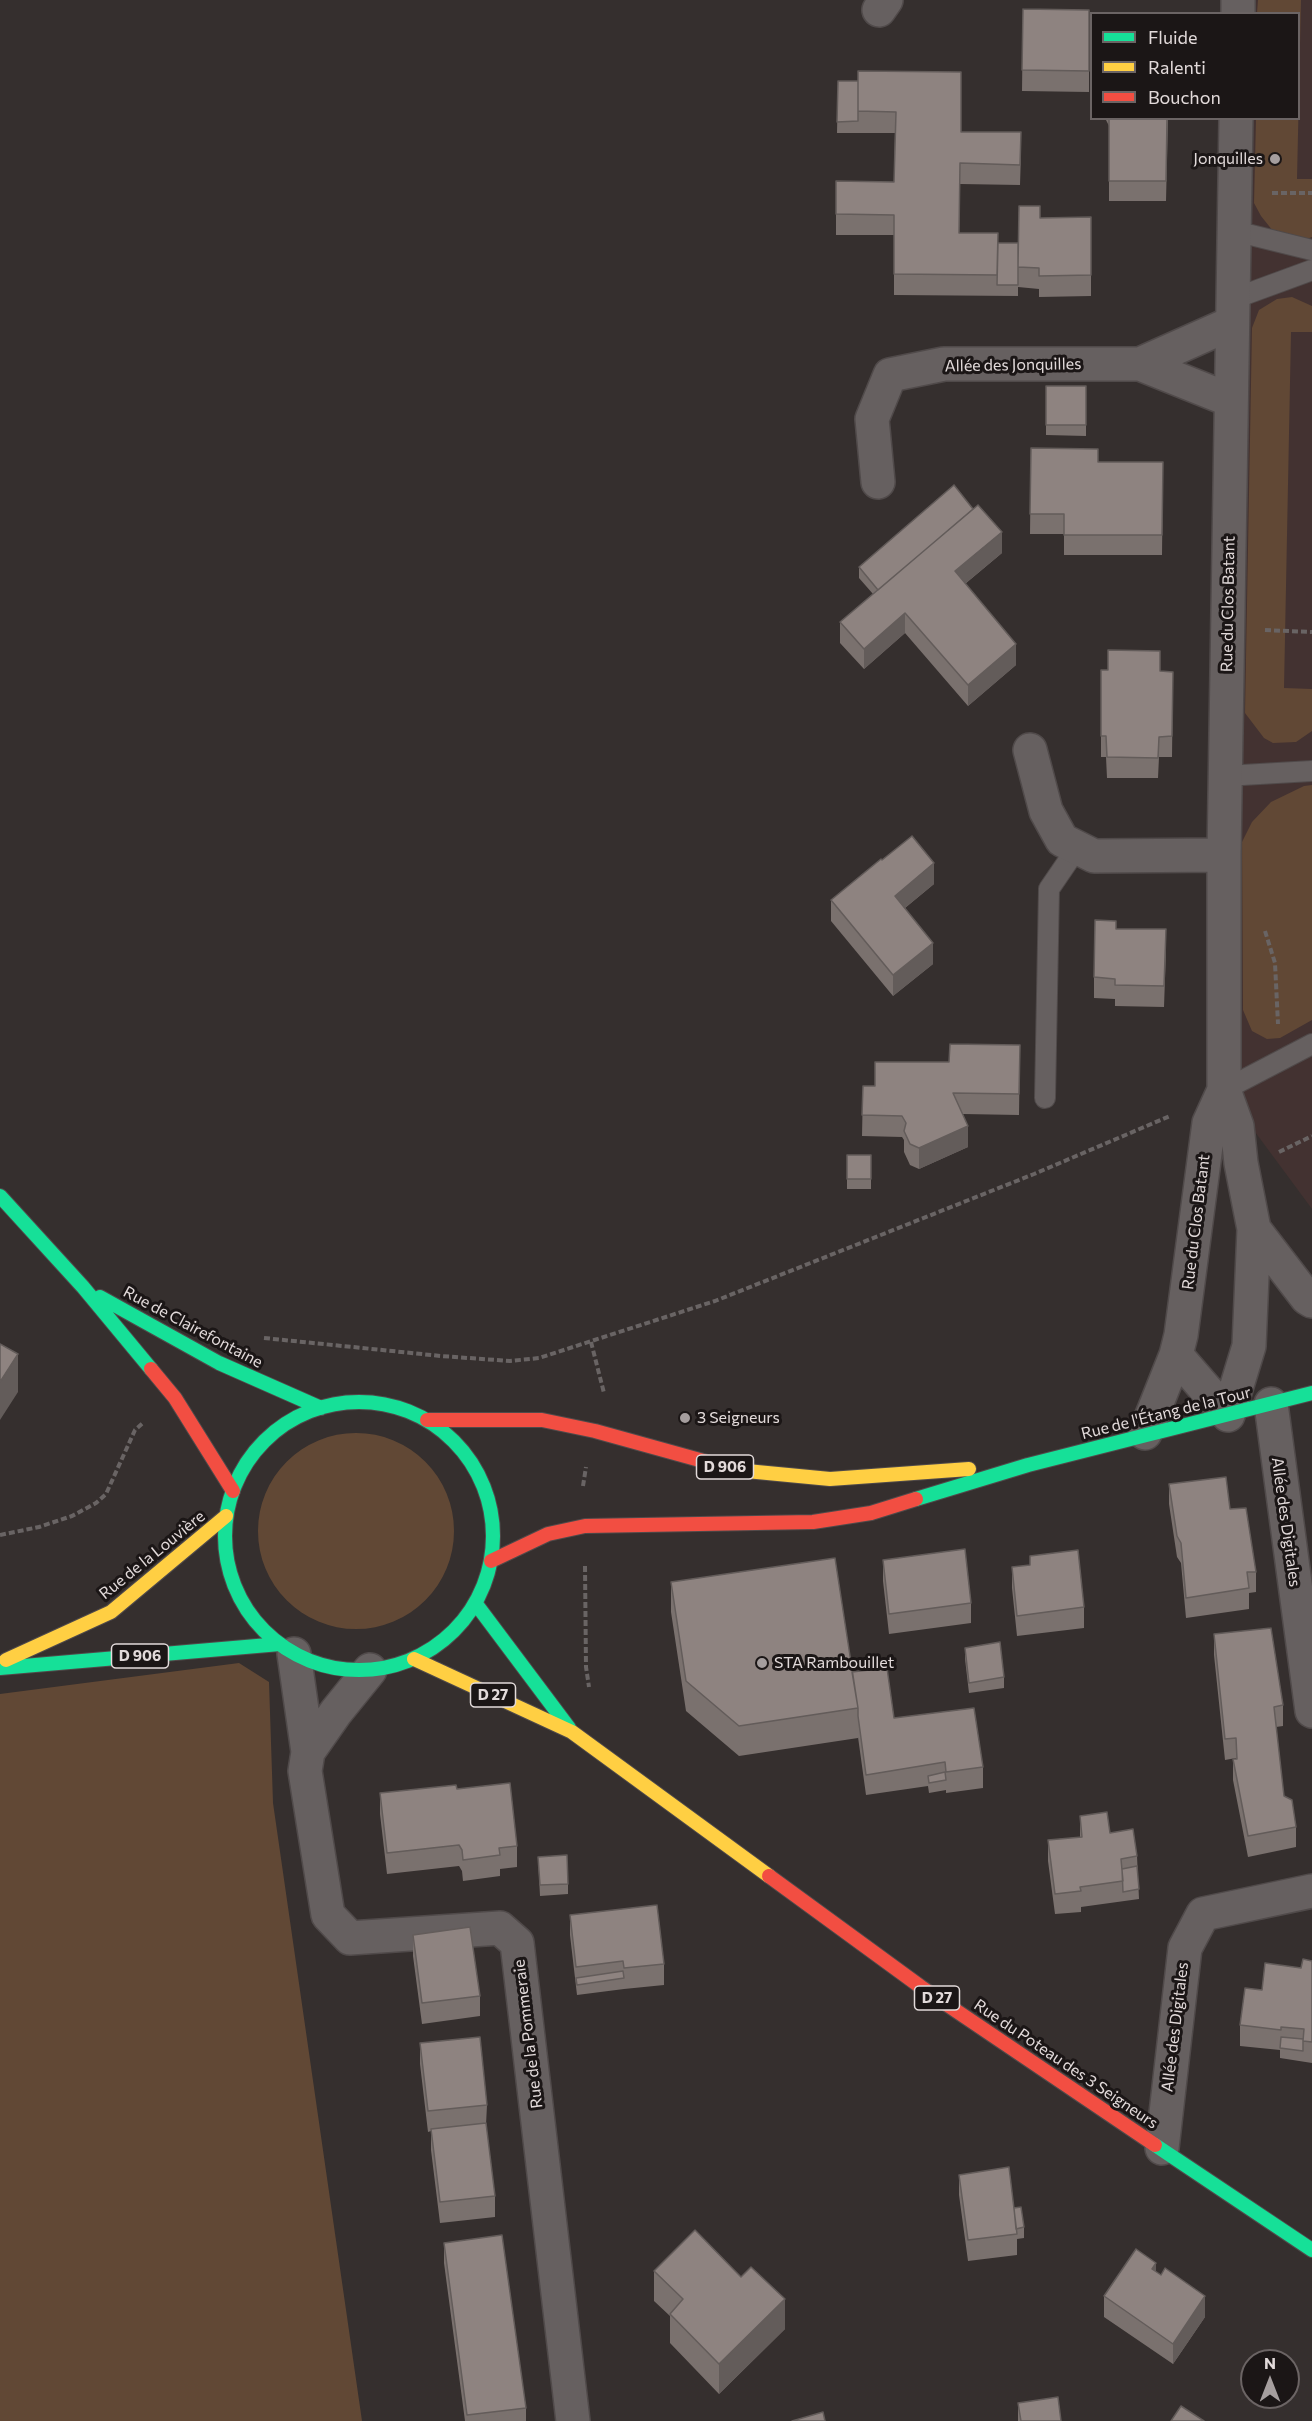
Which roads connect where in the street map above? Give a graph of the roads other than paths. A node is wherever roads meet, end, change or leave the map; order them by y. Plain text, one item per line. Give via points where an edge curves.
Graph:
1 (1236, 120) edge
2 (1235, 233) junction
3 (1312, 250) edge
4 (1312, 270) edge
5 (1232, 311) junction
6 (1140, 364) junction
7 (1230, 400) junction
8 (878, 482) dead end
9 (1030, 750) dead end
10 (1312, 771) edge
11 (1225, 776) junction
12 (1077, 848) junction
13 (1224, 855) junction
14 (1312, 1044) edge
15 (1224, 1090) junction
16 (1045, 1098) dead end
17 (0, 1196) edge
18 (1254, 1229) junction
19 (83, 1287) junction
20 (1312, 1301) edge
21 (1176, 1355) junction
22 (1312, 1393) edge
23 (1271, 1404) junction
24 (321, 1408) junction
25 (1228, 1415) junction
26 (427, 1420) junction
27 (1145, 1433) junction
28 (1028, 1464) junction
29 (233, 1491) junction
30 (226, 1516) junction
31 (492, 1561) junction
32 (476, 1604) junction
33 (287, 1649) junction
34 (414, 1659) junction
35 (0, 1663) edge
36 (0, 1668) edge
37 (370, 1670) junction
38 (1312, 1711) edge
39 (572, 1732) junction
40 (308, 1752) junction
41 (1312, 1891) edge
42 (1161, 2148) junction
43 (1312, 2250) edge
44 (573, 2421) edge

1 - 2 street, Rue du Clos Batant
2 - 3 lane
2 - 5 street, Rue du Clos Batant
4 - 5 lane
5 - 6 street, Allée des Jonquilles
5 - 7 street, Rue du Clos Batant
6 - 7 street, Allée des Jonquilles
6 - 8 street, Allée des Jonquilles via 944,364 890,375 872,419
7 - 11 street, Rue du Clos Batant
9 - 12 street via 1046,811 1062,840
10 - 11 lane
11 - 13 street, Rue du Clos Batant
12 - 13 street via 1094,856
12 - 16 lane via 1049,889
13 - 15 street, Rue du Clos Batant
14 - 15 lane
15 - 18 street, Rue du Clos Batant via 1237,1126
15 - 21 street, Rue du Clos Batant via 1209,1123
17 - 19 main road, Rue de Clairefontaine
18 - 20 street, Rue du Clos Batant
18 - 25 street, Rue du Clos Batant via 1249,1346
19 - 24 main road, Rue de Clairefontaine via 219,1363
19 - 29 main road, Rue de Clairefontaine via 175,1398
21 - 25 street
21 - 27 street, Rue du Clos Batant
22 - 23 main road, Rue de l'Étang de la Tour / D 906
23 - 25 main road, Rue de l'Étang de la Tour / D 906
23 - 38 street, Allée des Digitales
24 - 26 main road via 348,1402 375,1403
24 - 29 main road via 298,1417 258,1448
25 - 27 main road, Rue de l'Étang de la Tour / D 906
26 - 28 main road, D 906 via 542,1420 736,1470 830,1479
26 - 31 main road via 463,1451 486,1491 492,1514
27 - 28 main road, Rue de l'Étang de la Tour / D 906
28 - 31 main road, D 906 via 872,1513 813,1522 585,1526 548,1534
29 - 30 main road
30 - 33 main road via 225,1545 237,1591 258,1625
30 - 35 main road, Rue de la Louvière via 111,1612
31 - 32 main road
32 - 34 main road via 449,1636
32 - 39 main road, Rue du Poteau des 3 Seigneurs / D 27
33 - 36 main road, D 906
33 - 37 main road via 325,1666
33 - 40 street
34 - 37 main road
34 - 39 main road, Rue du Poteau des 3 Seigneurs / D 27
37 - 40 street
39 - 42 main road, Rue du Poteau des 3 Seigneurs / D 27 via 921,1987
40 - 44 street, Rue de la Pommeraie via 305,1771 328,1915 350,1938 500,1928 517,1943
41 - 42 street, Allée des Digitales via 1203,1914 1185,1948
42 - 43 main road, Rue du Poteau des 3 Seigneurs / D 27

